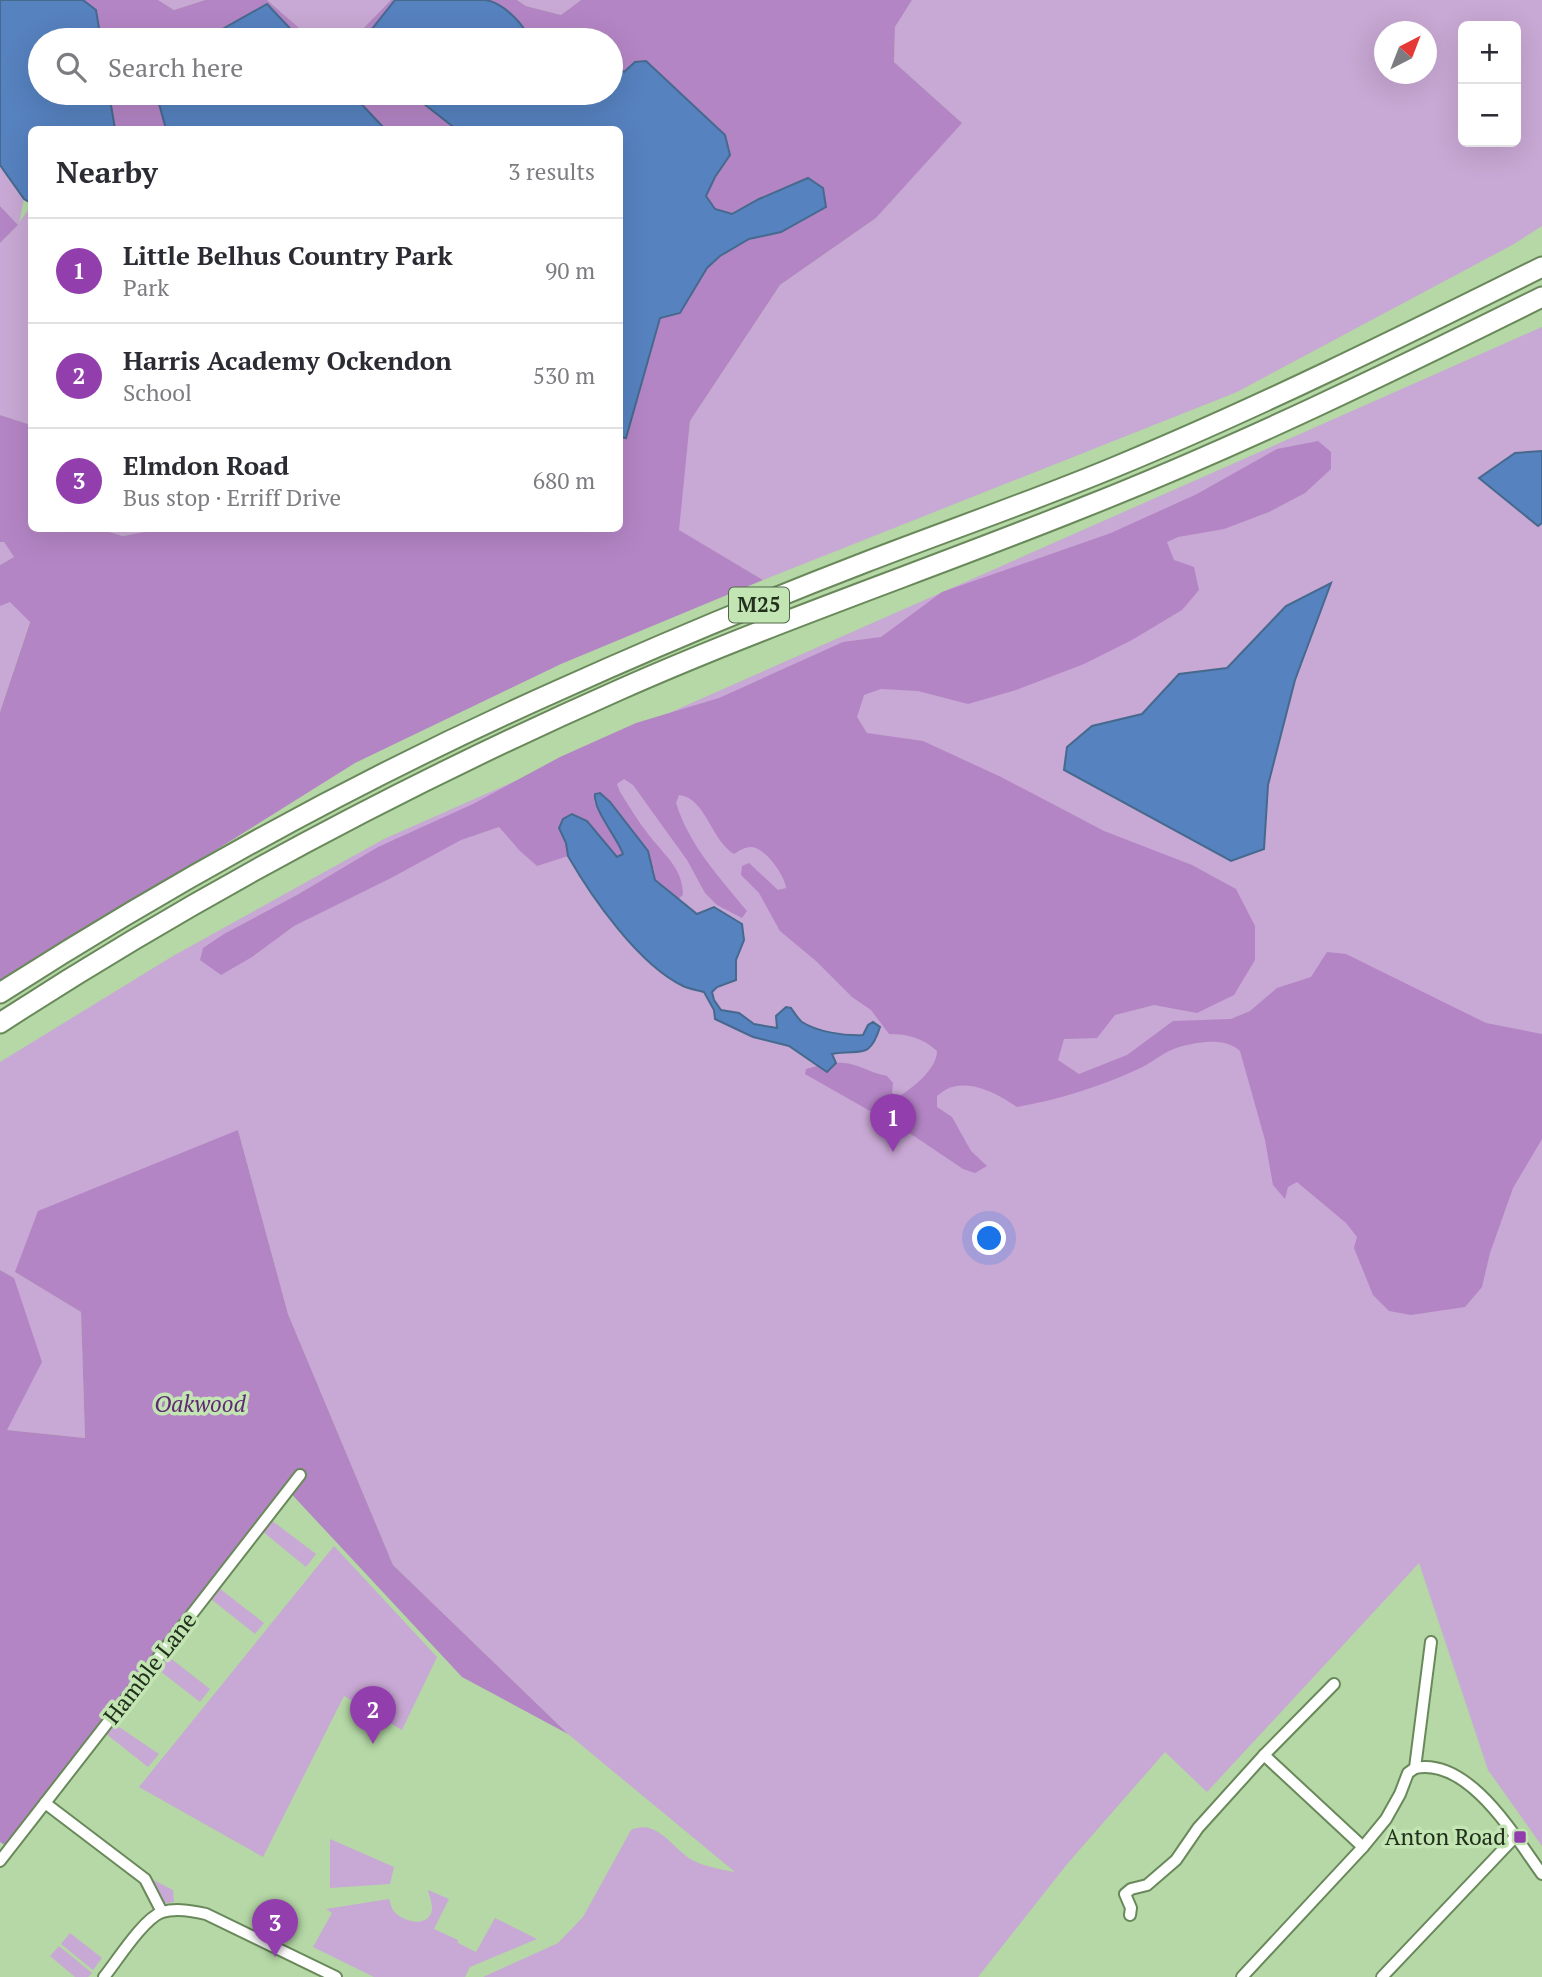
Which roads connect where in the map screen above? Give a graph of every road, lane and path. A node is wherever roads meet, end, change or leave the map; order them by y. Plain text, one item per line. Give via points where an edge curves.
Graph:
1 (1542, 267) edge
2 (1542, 298) edge
3 (0, 993) edge
4 (0, 1023) edge
5 (300, 1475) dead end
6 (1431, 1642) dead end
7 (1334, 1684) dead end
8 (1264, 1755) junction
9 (1415, 1768) junction
10 (45, 1803) junction
11 (1515, 1837) junction
12 (1363, 1847) junction
13 (0, 1861) edge
14 (1542, 1874) edge
15 (162, 1912) junction
16 (1130, 1915) dead end
17 (104, 1977) edge
18 (337, 1977) edge
19 (1242, 1977) edge
20 (1382, 1977) edge

1 - 3 highway, M25 via 1127,462 743,611 485,724 259,839
2 - 4 highway, M25 via 1143,483 749,636 501,744 264,864
5 - 10 street, Hamble Lane
6 - 9 street
7 - 8 street
8 - 12 street
8 - 16 street via 1198,1828 1177,1860 1147,1885 1125,1894
9 - 11 street via 1425,1766 1451,1774 1481,1794
9 - 12 street via 1408,1773 1386,1819
10 - 13 street, Hamble Lane
10 - 15 street via 145,1879
11 - 14 street
11 - 20 street
12 - 19 street
15 - 17 street via 150,1920
15 - 18 street via 206,1914

